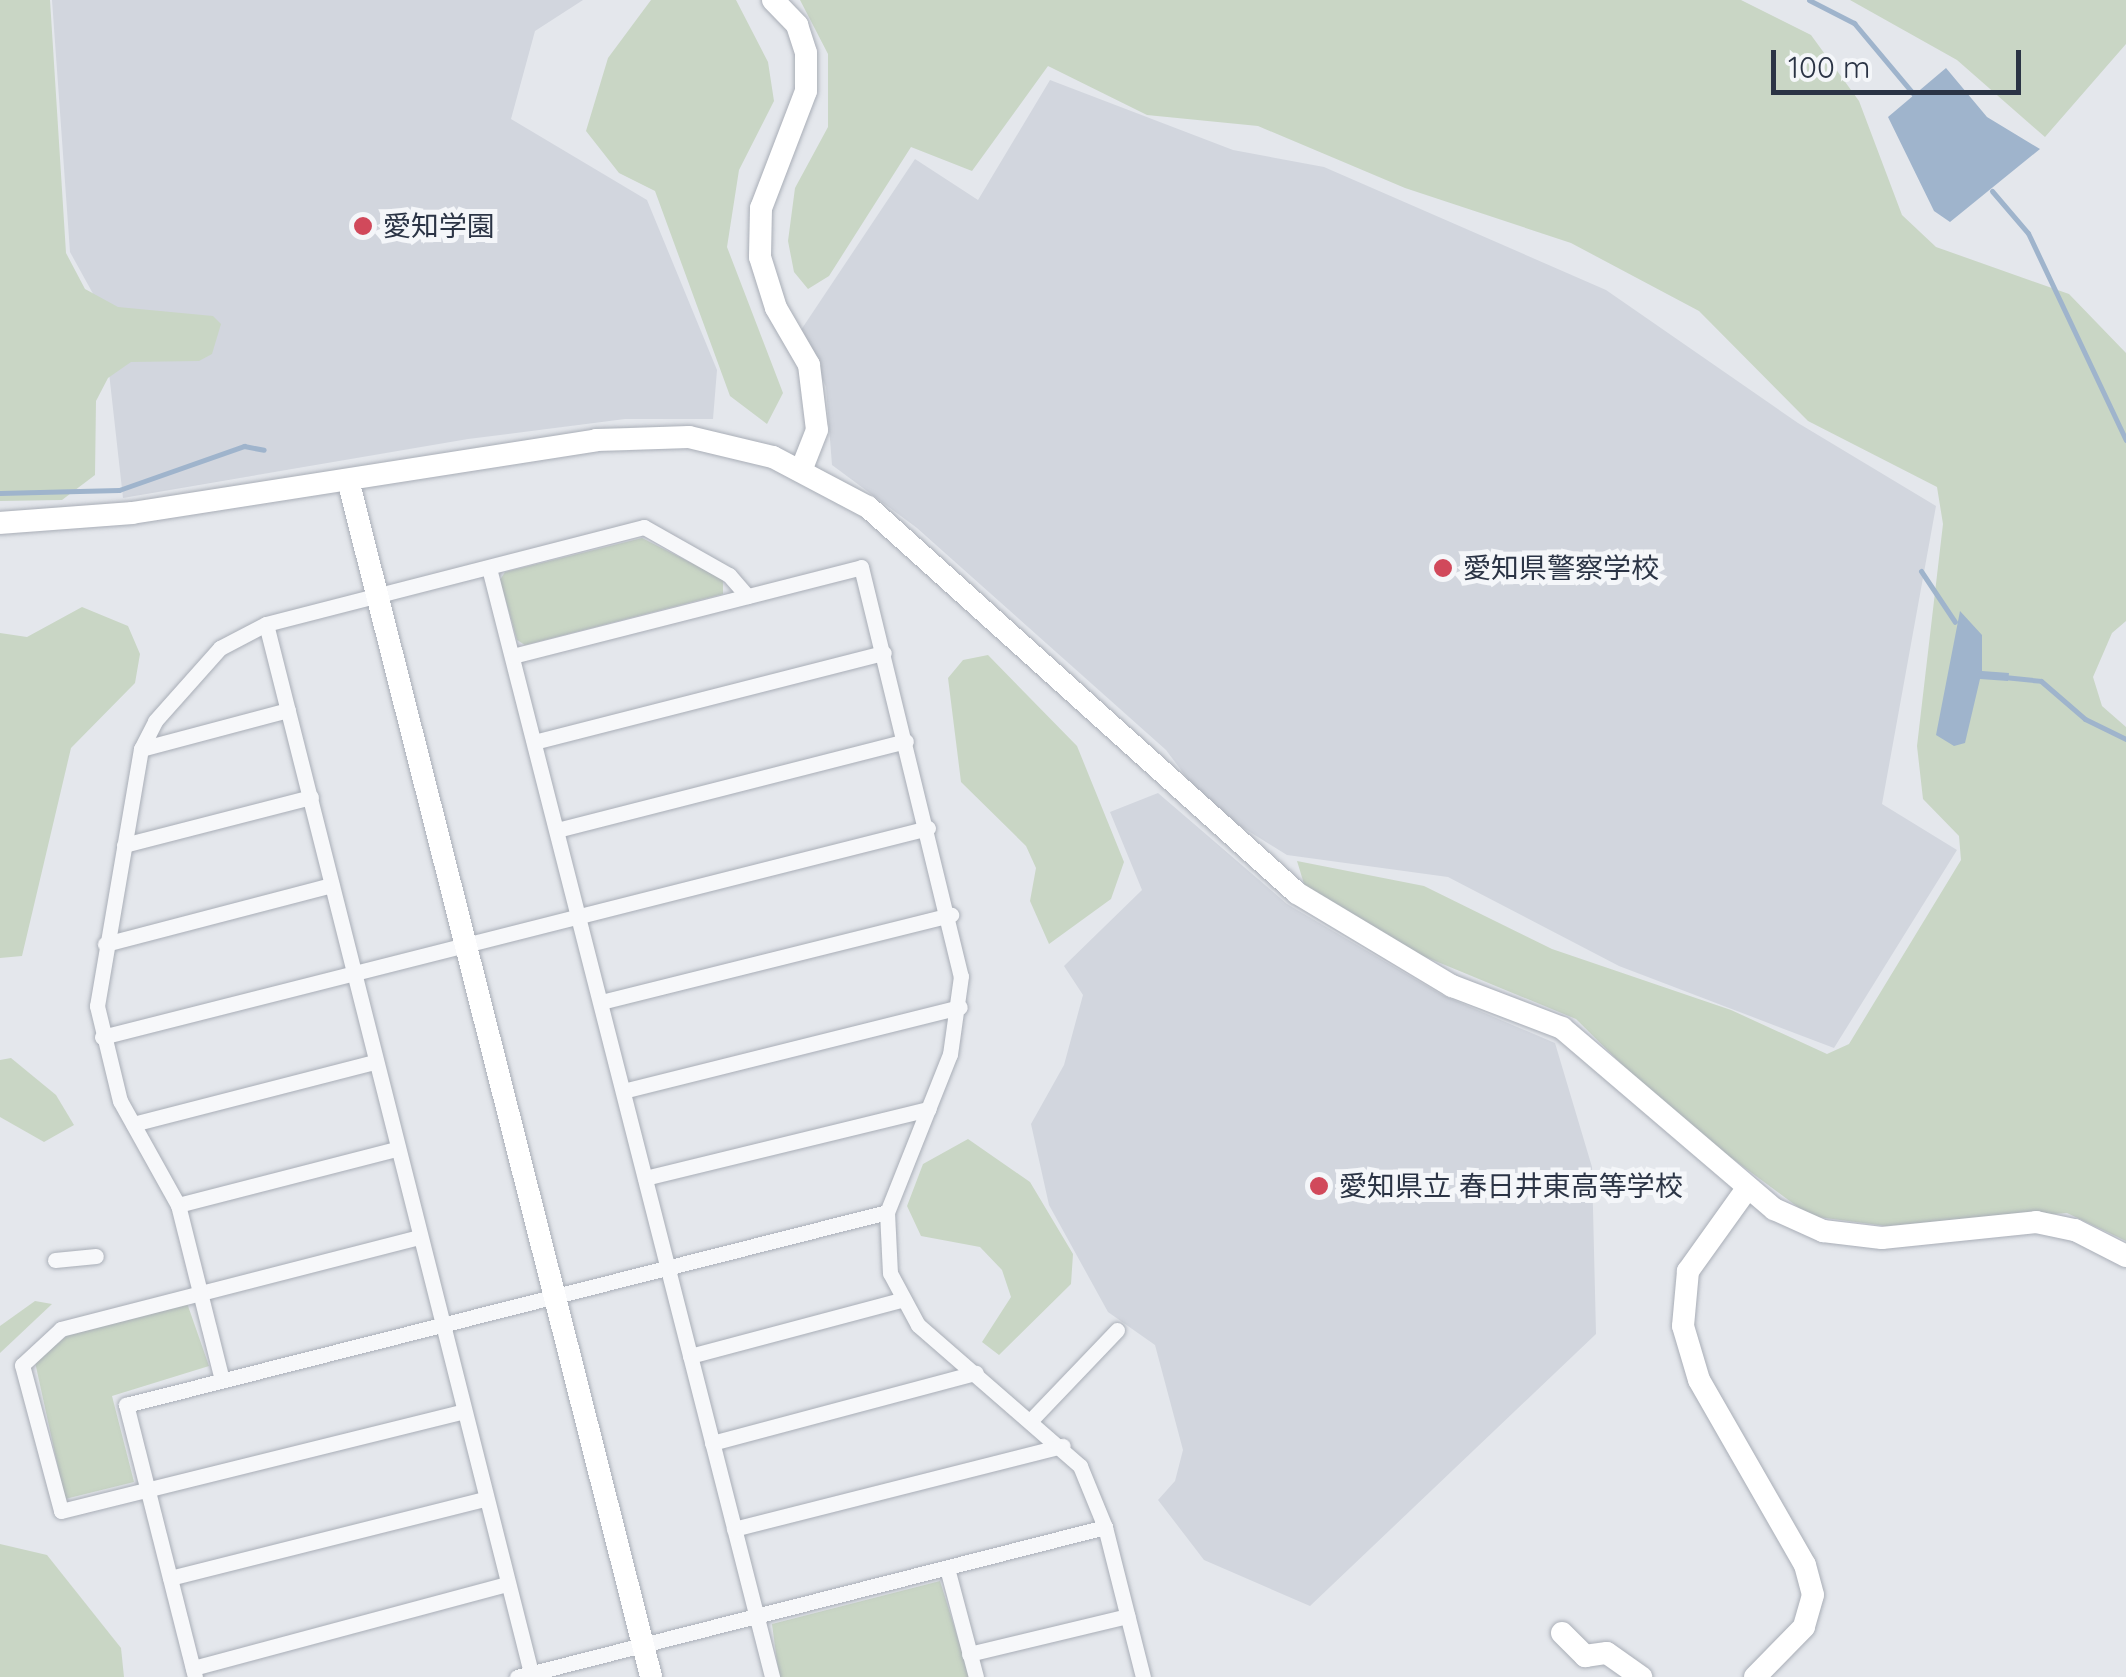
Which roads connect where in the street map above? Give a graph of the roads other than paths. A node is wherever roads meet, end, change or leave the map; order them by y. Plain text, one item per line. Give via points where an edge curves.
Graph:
1 (773, 0) edge
2 (802, 468) junction
3 (348, 480) junction
4 (0, 524) edge
5 (489, 568) junction
6 (377, 596) junction
7 (748, 596) junction
8 (266, 624) junction
9 (884, 653) junction
10 (513, 656) junction
11 (288, 710) junction
12 (906, 741) junction
13 (534, 742) junction
14 (141, 749) junction
15 (311, 798) junction
16 (928, 828) junction
17 (557, 830) junction
18 (124, 845) junction
19 (331, 886) junction
20 (951, 914) junction
21 (579, 916) junction
22 (105, 944) junction
23 (466, 946) junction
24 (352, 972) junction
25 (600, 1002) junction
26 (960, 1008) junction
27 (102, 1037) junction
28 (374, 1062) junction
29 (623, 1091) junction
30 (929, 1109) junction
31 (133, 1124) junction
32 (396, 1149) junction
33 (645, 1178) junction
34 (1746, 1190) junction
35 (178, 1205) junction
36 (887, 1212) junction
37 (419, 1237) junction
38 (96, 1256) dead end
39 (2126, 1256) edge
40 (54, 1260) dead end
41 (667, 1267) junction
42 (200, 1292) junction
43 (554, 1295) junction
44 (900, 1300) junction
45 (442, 1324) junction
46 (1117, 1330) dead end
47 (690, 1356) junction
48 (976, 1373) junction
49 (222, 1380) junction
50 (464, 1411) junction
51 (1032, 1419) junction
52 (712, 1442) junction
53 (1062, 1446) junction
54 (147, 1491) junction
55 (485, 1499) junction
56 (1104, 1527) junction
57 (734, 1530) junction
58 (947, 1568) junction
59 (170, 1578) junction
60 (507, 1584) junction
61 (756, 1616) junction
62 (1128, 1616) junction
63 (1562, 1634) dead end
64 (643, 1644) junction
65 (969, 1654) junction
66 (194, 1672) edge
67 (526, 1676) edge
68 (651, 1677) edge
69 (772, 1677) edge
70 (976, 1677) edge
71 (1143, 1677) edge
72 (1641, 1677) edge
73 (1755, 1677) edge

1 - 2 street via 797,26 806,91 762,208 760,257 812,378 818,430
2 - 3 street via 688,437 640,436
2 - 34 street via 898,532 1297,893 1452,986 1562,1028
3 - 4 street via 132,514
3 - 6 street
5 - 6 street
5 - 7 street via 644,527 729,575
5 - 10 street
6 - 8 street
6 - 23 street
7 - 9 street via 860,568
7 - 10 street
8 - 11 street
8 - 14 street via 220,648 179,686
9 - 12 street
9 - 13 street
10 - 13 street
11 - 14 street
11 - 15 street
12 - 16 street
12 - 17 street
13 - 17 street
14 - 18 street
15 - 18 street
15 - 19 street
16 - 20 street
16 - 21 street
17 - 21 street
18 - 22 street
19 - 22 street
19 - 24 street
20 - 25 street
20 - 26 street
21 - 23 street
21 - 25 street
22 - 27 street
23 - 24 street
23 - 43 street
24 - 27 street
24 - 28 street
25 - 29 street
26 - 29 street
26 - 30 street
27 - 31 street
28 - 31 street
28 - 32 street
29 - 33 street
30 - 33 street
30 - 36 street
31 - 35 street
32 - 35 street
32 - 37 street
33 - 41 street
34 - 39 street via 1823,1231 1882,1238 2036,1222 2075,1230
34 - 73 street via 1688,1270 1683,1326 1699,1380 1805,1565 1814,1595 1804,1627
35 - 42 street
36 - 41 street
36 - 44 street via 885,1245
37 - 42 street
37 - 45 street
38 - 40 street
41 - 43 street
41 - 47 street
42 - 49 street
42 - 54 street via 61,1330 22,1365 61,1511
43 - 45 street
43 - 64 street
44 - 47 street
44 - 48 street
45 - 49 street
45 - 50 street
46 - 51 street
47 - 52 street
48 - 51 street
48 - 52 street
49 - 54 street via 126,1405
50 - 54 street
50 - 55 street
51 - 53 street
52 - 57 street
53 - 56 street via 1092,1489
53 - 57 street
54 - 59 street
55 - 59 street
55 - 60 street
56 - 58 street
56 - 62 street
57 - 61 street
58 - 61 street
58 - 65 street
59 - 66 street
60 - 66 street
60 - 67 street
61 - 64 street
61 - 69 street
62 - 65 street
62 - 71 street
63 - 72 street via 1585,1656 1606,1653
64 - 67 street
64 - 68 street
65 - 70 street

